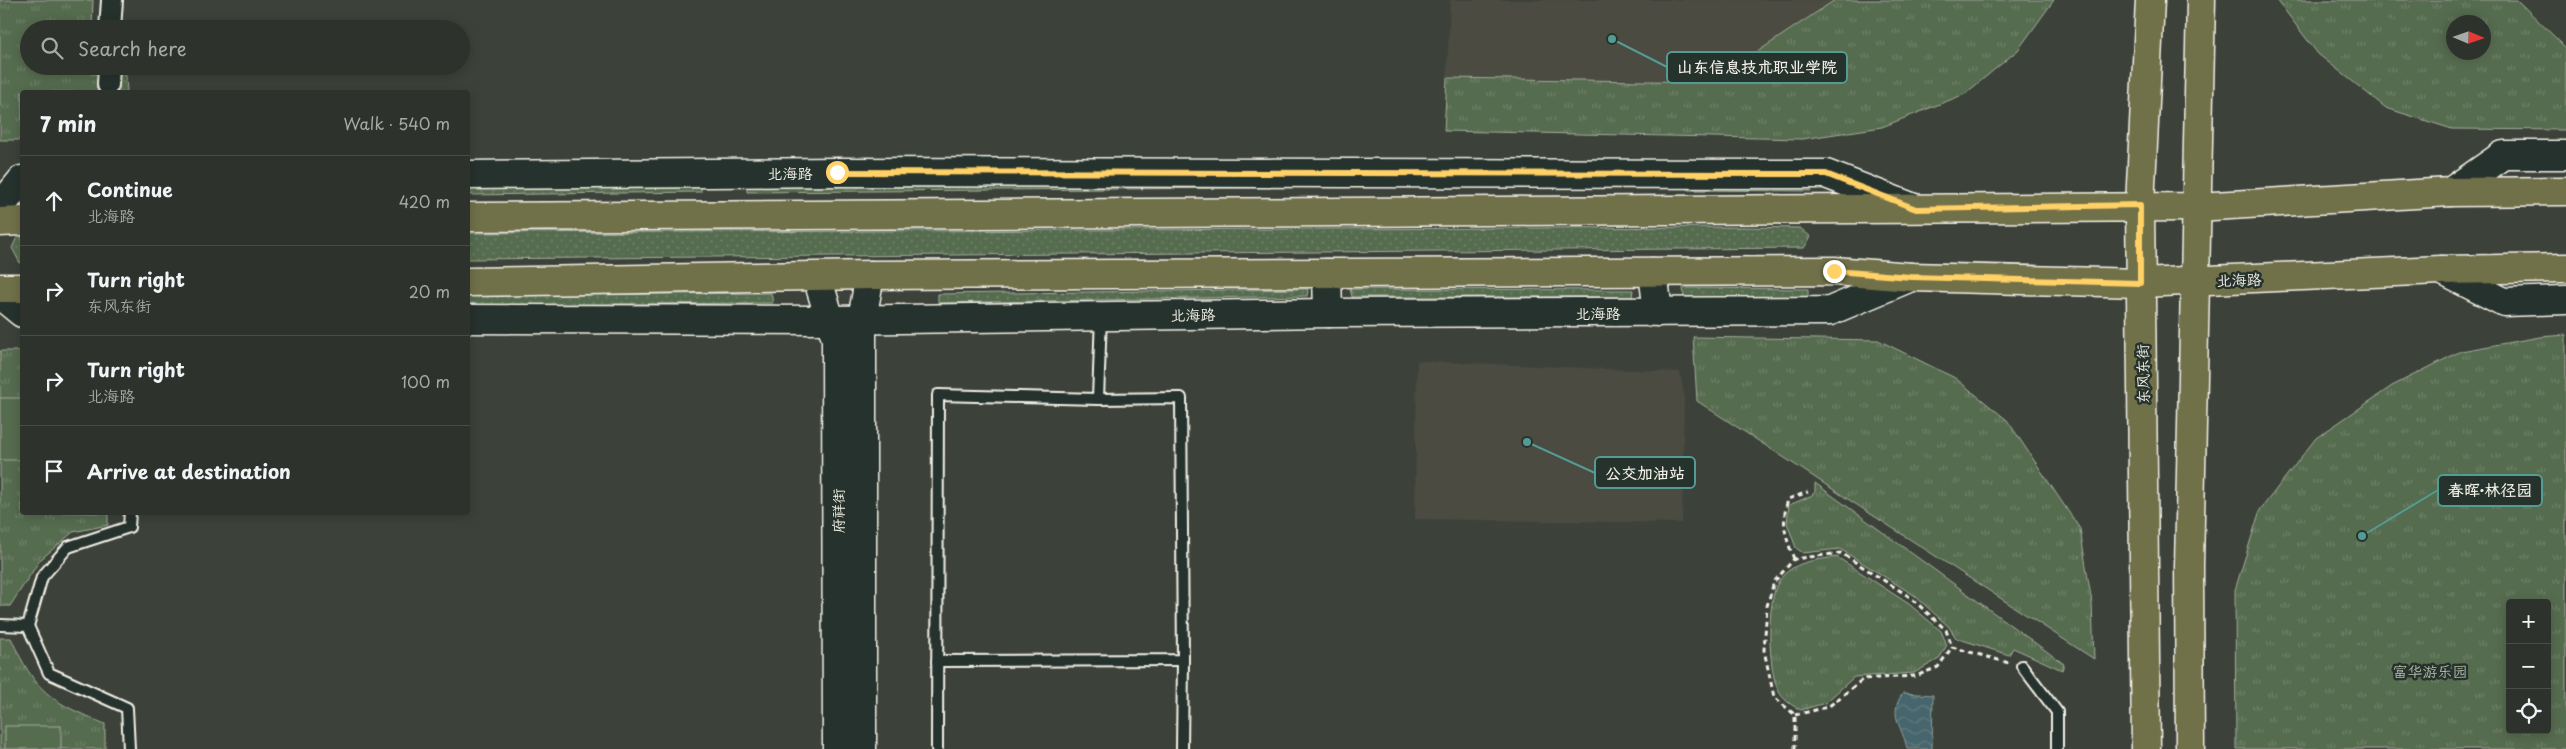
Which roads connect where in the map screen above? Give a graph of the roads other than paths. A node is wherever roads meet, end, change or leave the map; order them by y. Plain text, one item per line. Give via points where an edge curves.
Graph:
1 (112, 0) edge
2 (2150, 0) edge
3 (2202, 0) edge
4 (111, 20) edge
5 (2566, 155) edge
6 (1662, 174) junction
7 (470, 175) edge
8 (20, 182) edge
9 (2566, 191) edge
10 (2450, 192) junction
11 (2140, 205) junction
12 (0, 207) edge
13 (2196, 207) junction
14 (1916, 209) junction
15 (1664, 210) junction
16 (470, 217) edge
17 (20, 221) edge
18 (0, 222) edge
19 (2566, 268) edge
20 (2441, 270) junction
21 (1653, 272) junction
22 (1328, 273) junction
23 (870, 275) junction
24 (817, 277) junction
25 (1911, 277) junction
26 (2196, 280) junction
27 (470, 282) edge
28 (2140, 283) junction
29 (0, 288) edge
30 (20, 288) edge
31 (0, 295) edge
32 (2566, 300) edge
33 (20, 310) edge
34 (1658, 312) junction
35 (1328, 313) junction
36 (1101, 315) junction
37 (470, 319) edge
38 (862, 319) junction
39 (831, 320) junction
40 (1098, 399) junction
41 (130, 515) edge
42 (0, 625) edge
43 (28, 626) junction
44 (1183, 660) junction
45 (937, 661) junction
46 (2022, 666) road end
47 (129, 749) edge
48 (838, 749) edge
49 (862, 749) edge
50 (937, 749) edge
51 (1182, 749) edge
52 (2057, 749) edge
53 (2146, 749) edge
54 (2190, 749) edge

1 - 4 street
2 - 11 main road, 东风东街
3 - 13 main road
5 - 10 street via 2503,155
6 - 7 street, 北海路 via 837,172
6 - 14 street, 北海路 via 1826,174
6 - 15 street
8 - 12 street
9 - 10 main road, 北海路
10 - 13 main road, 北海路
11 - 13 main road, 北海路
11 - 14 main road, 北海路
11 - 28 main road, 东风东街
13 - 26 main road
14 - 15 main road, 北海路
15 - 16 main road, 北海路
17 - 18 main road
19 - 20 main road, 北海路
20 - 26 main road, 北海路
20 - 32 street via 2504,302
21 - 22 main road, 北海路
21 - 25 main road, 北海路 via 1834,271
21 - 34 street
22 - 23 main road, 北海路
22 - 35 street
23 - 24 main road, 北海路
23 - 38 street, 府祥街
24 - 27 main road, 北海路
24 - 39 street, 府祥街
25 - 28 main road, 北海路
25 - 34 street, 北海路 via 1830,311
26 - 28 main road, 北海路
26 - 54 main road via 2189,566
28 - 53 main road, 东风东街
29 - 30 main road
31 - 33 street
34 - 35 street, 北海路
35 - 36 street, 北海路
36 - 38 street, 北海路
36 - 40 lane
37 - 39 street, 北海路
38 - 39 street, 北海路
38 - 49 street, 府祥街
39 - 48 street, 府祥街 via 836,339
40 - 44 lane via 1181,398
40 - 45 lane via 938,395
41 - 43 lane via 129,527 68,547 42,577
42 - 43 lane
43 - 47 lane via 49,673 127,708
44 - 45 lane
44 - 51 lane
45 - 50 lane
46 - 52 lane via 2057,712

